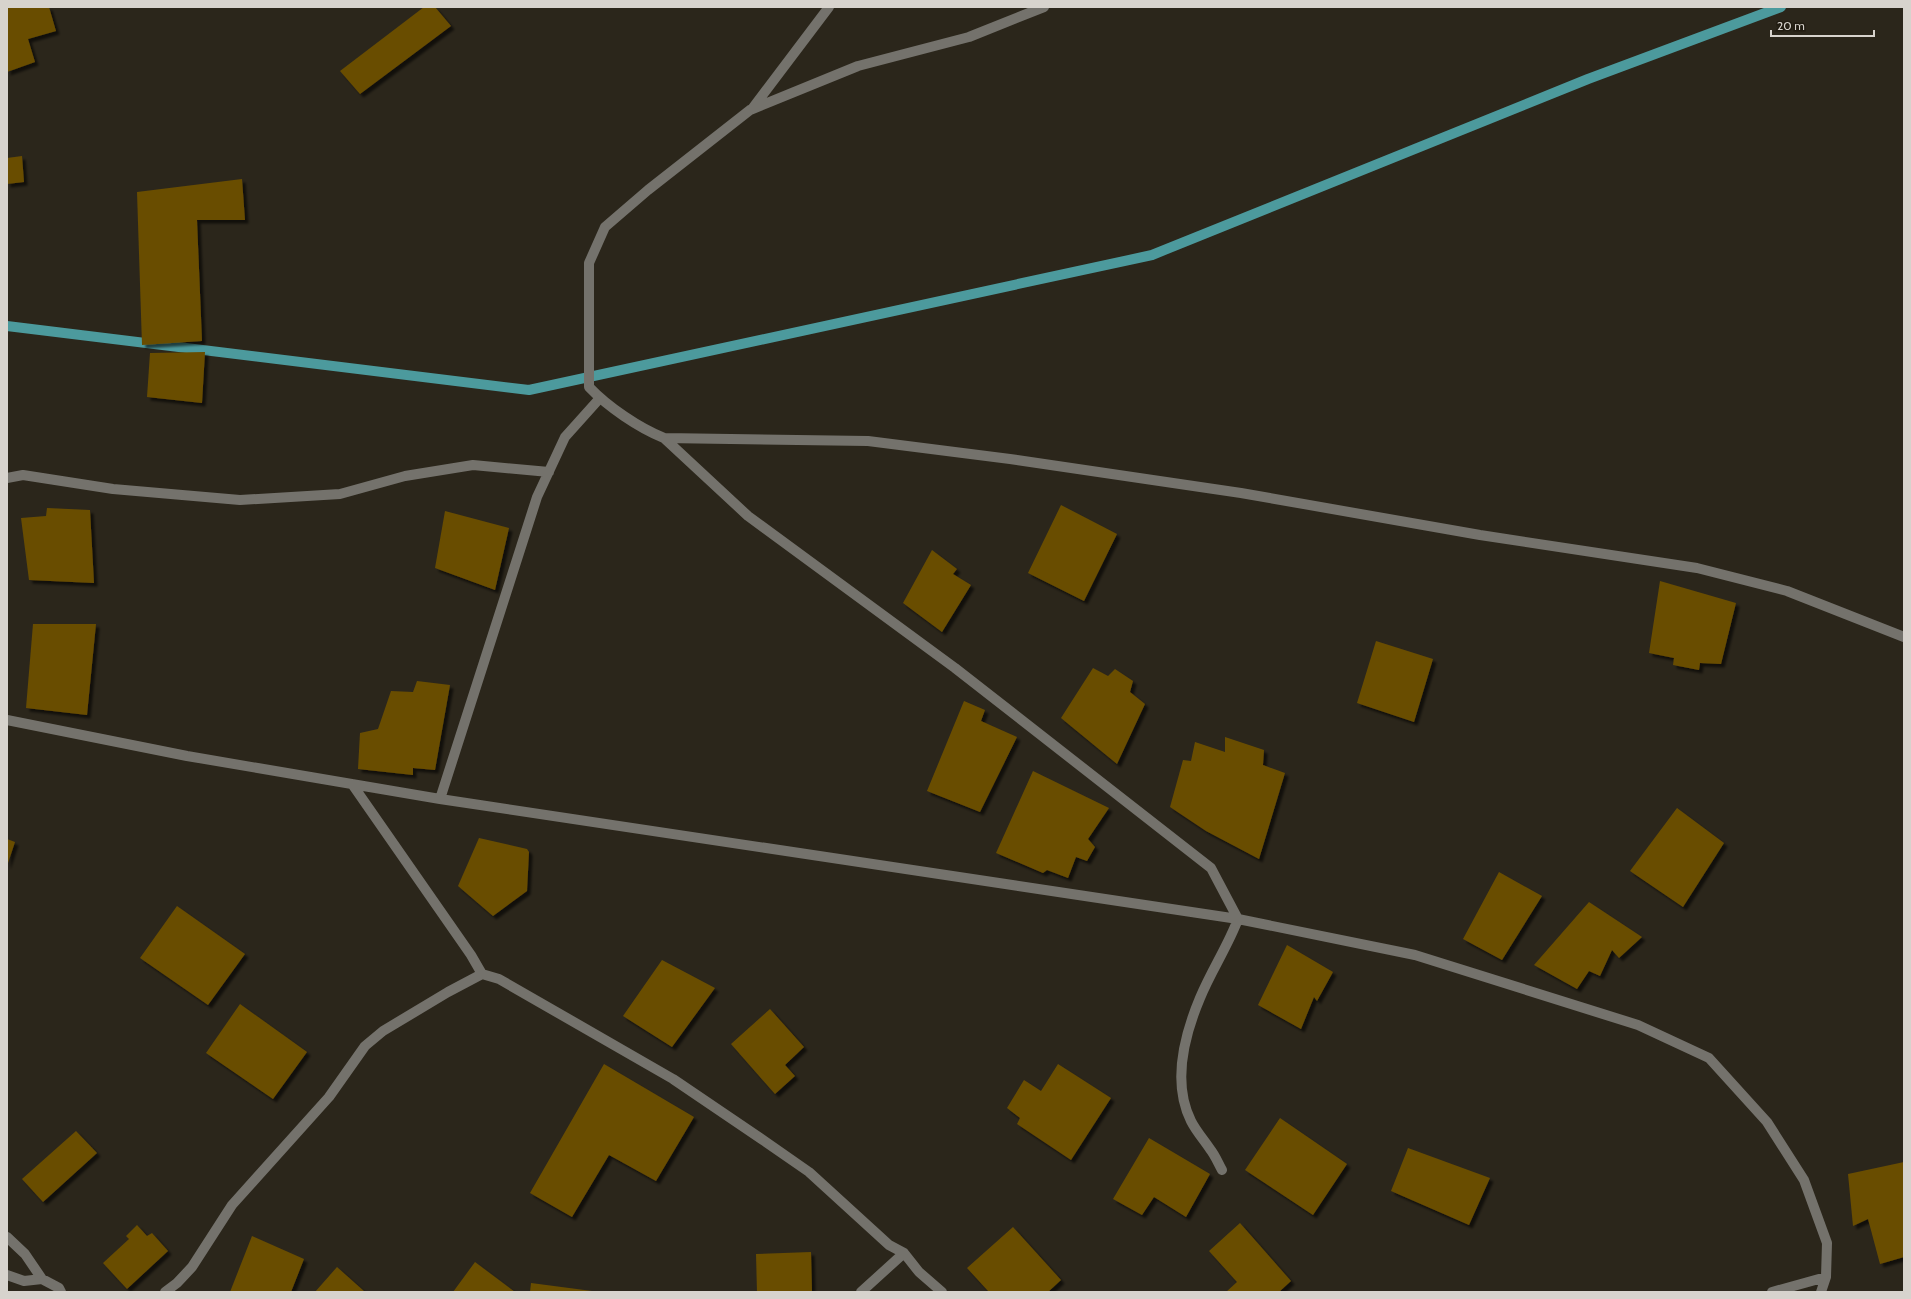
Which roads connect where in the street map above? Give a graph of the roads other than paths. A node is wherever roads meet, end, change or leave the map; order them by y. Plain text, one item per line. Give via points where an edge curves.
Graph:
1 (829, 7) edge
2 (1044, 7) edge
3 (750, 110) junction
4 (600, 398) junction
5 (664, 438) junction
6 (549, 472) junction
7 (7, 478) edge
8 (1904, 637) edge
9 (7, 720) edge
10 (352, 784) junction
11 (440, 798) junction
12 (1238, 918) junction
13 (482, 974) junction
14 (1222, 1170) dead end
15 (7, 1237) edge
16 (904, 1253) junction
17 (7, 1275) edge
18 (1826, 1276) junction
19 (42, 1279) junction
20 (61, 1292) edge
21 (166, 1292) edge
22 (861, 1292) edge
23 (942, 1292) edge
24 (1772, 1292) edge
25 (1821, 1292) edge

1 - 3 street
2 - 3 street via 969,37 858,66
3 - 4 street via 605,227 589,263 589,387
4 - 5 street via 650,433
4 - 6 street via 565,436
5 - 8 street via 868,441 1241,493 1480,535 1697,568 1788,591
5 - 12 street via 748,516 955,668 1211,868
6 - 7 street via 473,465 405,476 340,494 240,500 113,489 23,475
6 - 11 street via 537,497
9 - 10 street via 188,756
10 - 11 street
10 - 13 street
11 - 12 street
12 - 14 street via 1200,997 1188,1031 1180,1076 1191,1122 1212,1150
12 - 18 street via 1415,955 1638,1025 1709,1058 1767,1122 1804,1180 1827,1243
13 - 16 street via 499,979 673,1079 809,1172 888,1245
13 - 21 street via 383,1031 365,1046 329,1097 232,1205 192,1267
15 - 19 street via 25,1254
16 - 22 street
16 - 23 street via 919,1272
17 - 19 street via 24,1281
18 - 24 street
18 - 25 street
19 - 20 street via 59,1288

